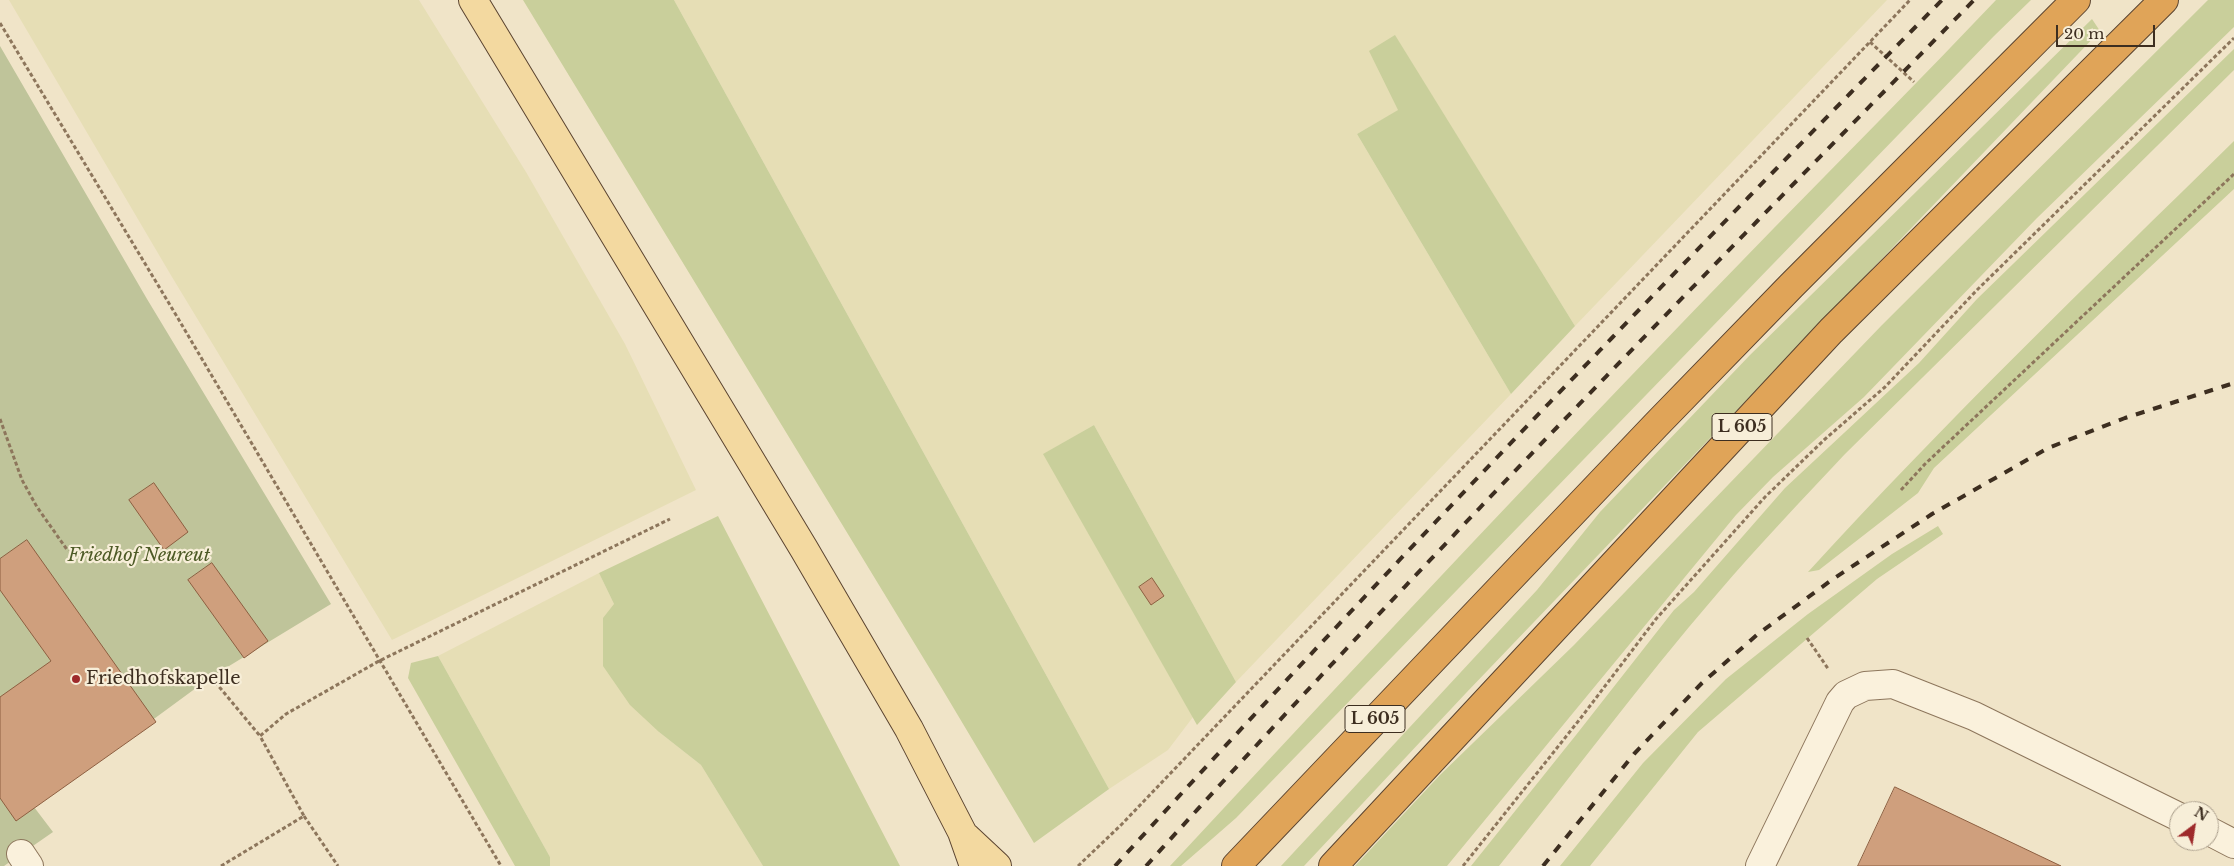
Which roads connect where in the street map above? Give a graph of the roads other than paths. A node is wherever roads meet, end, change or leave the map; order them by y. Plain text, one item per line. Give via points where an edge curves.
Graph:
1 (474, 0) edge
2 (2076, 0) edge
3 (2164, 0) edge
4 (2169, 812) edge
5 (962, 832) junction
6 (2219, 836) edge
7 (2234, 844) edge
8 (974, 866) edge
9 (997, 866) edge
10 (1236, 866) edge
11 (1333, 866) edge
12 (1760, 866) edge

1 - 5 main road via 794,532 908,729
2 - 10 highway, L 605 via 1744,334
3 - 11 highway, L 605 via 1831,331
4 - 12 lane via 1974,716 1893,684 1865,686 1846,695 1816,749
5 - 8 main road
5 - 9 main road
6 - 7 lane

